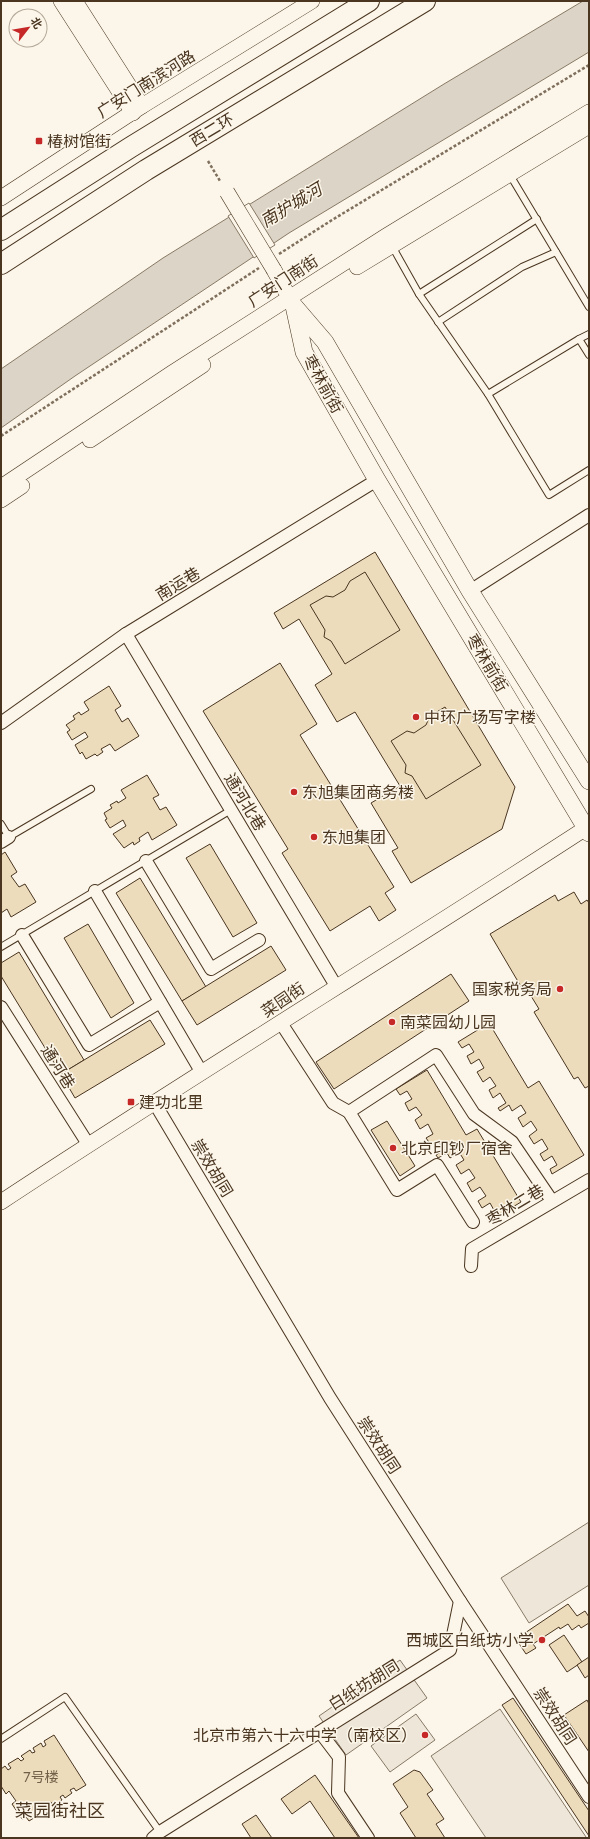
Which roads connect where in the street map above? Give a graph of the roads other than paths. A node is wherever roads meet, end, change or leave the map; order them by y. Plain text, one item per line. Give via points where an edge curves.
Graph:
1 (61, 1) edge
2 (75, 1) edge
3 (312, 1) edge
4 (369, 1) edge
5 (425, 1) edge
6 (137, 110) junction
7 (589, 112) edge
8 (589, 126) edge
9 (507, 169) junction
10 (227, 192) road end
11 (1, 198) edge
12 (537, 219) junction
13 (1, 230) edge
14 (388, 241) junction
15 (556, 252) junction
16 (1, 264) edge
17 (419, 294) junction
18 (292, 302) junction
19 (589, 307) edge
20 (438, 322) junction
21 (589, 334) edge
22 (579, 340) junction
23 (589, 355) edge
24 (488, 394) junction
25 (589, 470) edge
26 (377, 480) junction
27 (1, 487) edge
28 (1, 500) edge
29 (589, 515) edge
30 (470, 591) junction
31 (126, 634) junction
32 (1, 723) edge
33 (589, 781) edge
34 (91, 789) dead end
35 (231, 810) junction
36 (1, 824) edge
37 (588, 829) edge
38 (5, 840) edge
39 (146, 861) junction
40 (95, 891) junction
41 (22, 935) junction
42 (259, 940) dead end
43 (1, 947) edge
44 (336, 986) junction
45 (160, 1002) junction
46 (1, 1007) edge
47 (281, 1023) junction
48 (202, 1073) junction
49 (154, 1102) junction
50 (348, 1112) junction
51 (88, 1144) junction
52 (589, 1180) edge
53 (552, 1201) junction
54 (1, 1202) edge
55 (473, 1222) dead end
56 (471, 1266) dead end
57 (460, 1601) junction
58 (320, 1732) junction
59 (1, 1739) edge
60 (589, 1797) edge
61 (156, 1835) edge
62 (368, 1838) edge

1 - 6 street
2 - 6 street
3 - 6 street, 广安门南滨河路
4 - 13 highway, 西二环
5 - 16 highway, 西二环 via 146,170
6 - 11 street, 广安门南滨河路
7 - 9 street, 广安门南街
8 - 9 street, 广安门南街
9 - 12 lane
9 - 14 street, 广安门南街
10 - 18 street, bridge
12 - 15 lane
12 - 17 lane
14 - 17 lane
14 - 18 street, 广安门南街
15 - 19 lane
15 - 20 lane via 522,267
17 - 20 lane
18 - 26 main road, 枣林前街 via 304,352
18 - 27 street, 广安门南街 via 165,377
18 - 28 street, 广安门南街
18 - 30 main road, 枣林前街 via 325,342
20 - 24 lane
21 - 22 lane
22 - 23 lane
22 - 24 lane
24 - 25 lane via 548,495
26 - 31 street, 南运巷
26 - 37 main road, 枣林前街
29 - 30 street
30 - 33 main road, 枣林前街
31 - 32 street, 南运巷
31 - 35 street, 通河北巷
34 - 38 lane
35 - 39 lane
35 - 44 street, 通河北巷
36 - 38 lane
37 - 44 street, 菜园街
39 - 40 lane
39 - 42 street via 211,969
40 - 41 lane
40 - 45 street
41 - 43 lane
41 - 45 street via 90,1045
44 - 47 street, 菜园街
45 - 48 street
46 - 51 street, 通河巷
47 - 48 street, 菜园街
47 - 50 street via 333,1103
48 - 49 street, 菜园街
49 - 51 street, 菜园街
49 - 57 street, 崇效胡同 via 330,1398
50 - 53 street via 436,1055 474,1114 512,1142
50 - 55 street via 397,1190 437,1165
51 - 54 street, 菜园街
52 - 53 street, 枣林二巷
53 - 56 street, 枣林二巷 via 472,1249
57 - 58 street, 白纸坊胡同 via 450,1650
57 - 60 street, 崇效胡同
58 - 61 street, 白纸坊胡同
58 - 62 street via 339,1757 338,1793
59 - 61 lane via 65,1697

